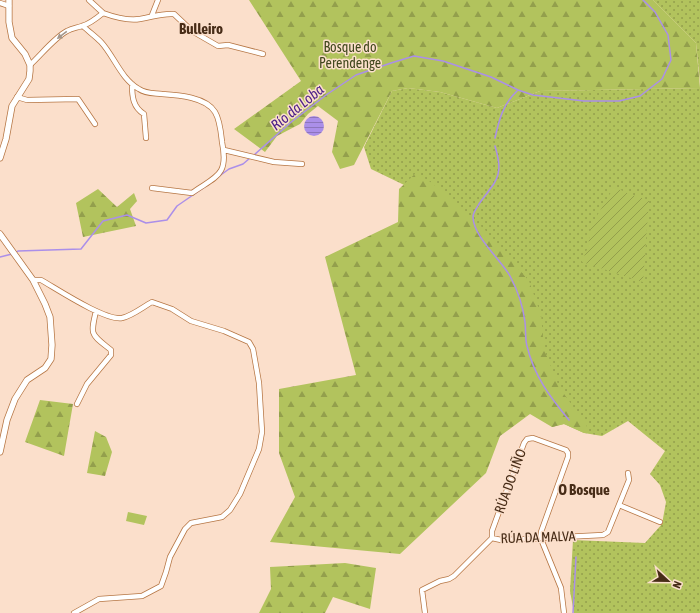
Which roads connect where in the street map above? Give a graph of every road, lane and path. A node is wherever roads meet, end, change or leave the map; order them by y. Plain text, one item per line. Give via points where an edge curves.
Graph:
1 (89, 0) edge
2 (158, 0) edge
3 (0, 3) edge
4 (9, 3) edge
5 (103, 13) junction
6 (152, 16) junction
7 (83, 26) junction
8 (263, 54) dead end
9 (30, 65) junction
10 (132, 84) junction
11 (17, 98) junction
12 (95, 124) dead end
13 (146, 138) dead end
14 (224, 150) junction
15 (0, 158) edge
16 (302, 164) dead end
17 (152, 188) dead end
18 (0, 234) edge
19 (32, 280) junction
20 (96, 311) junction
21 (77, 404) dead end
22 (0, 452) edge
23 (628, 473) dead end
24 (619, 506) junction
25 (660, 522) dead end
26 (492, 538) junction
27 (541, 539) junction
28 (74, 613) edge
29 (425, 613) edge
30 (564, 613) edge

1 - 5 street
2 - 6 street
3 - 4 street
4 - 9 street via 12,38
5 - 6 street via 116,18 140,19
5 - 7 street
6 - 8 street via 174,14 192,31 218,46 228,45
7 -> 9 street via 57,38
7 - 10 street via 101,42
9 - 11 street via 29,79
10 - 13 street via 134,104 137,110 144,114
10 - 14 street via 147,93 183,95 206,104 217,116
11 - 12 street via 78,99
11 - 15 street via 12,106
14 - 16 street via 274,162
14 - 17 street via 222,169 217,177 192,193
18 - 19 street
19 - 20 street via 41,280
19 - 22 street via 50,317 50,359 45,368 27,380 15,399
20 - 21 street via 93,333 111,350 111,355 88,384
20 - 28 street via 120,319 152,302 172,309 191,321 249,342 253,349 259,383 262,432 259,450 240,494 230,510 222,517 191,523 185,529 170,556 161,586 142,596 99,599
23 - 24 street, RÚA DA MALVA
24 - 25 street
24 - 27 street, RÚA DA MALVA via 608,532 603,535
26 - 27 street, RÚA DA MALVA
26 - 27 street, RÚA DO LIÑO via 492,531 524,443 526,439 533,438 568,453
26 - 29 street, RÚA DA MALVA via 454,576 422,590
27 - 30 street via 561,588

